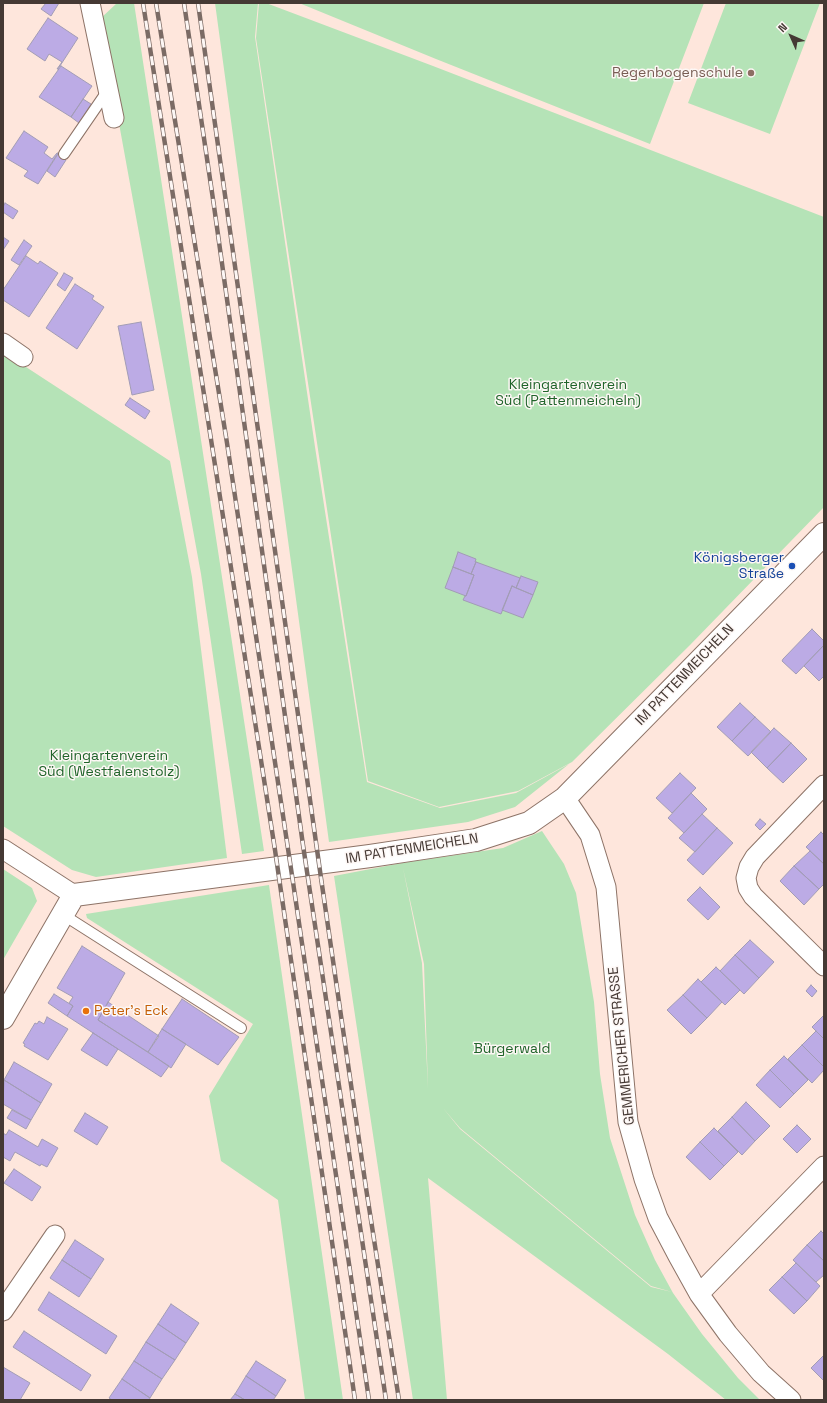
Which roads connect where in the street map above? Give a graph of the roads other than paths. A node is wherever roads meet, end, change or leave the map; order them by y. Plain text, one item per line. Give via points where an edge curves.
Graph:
1 (90, 3) edge
2 (108, 90) junction
3 (114, 118) dead end
4 (64, 154) dead end
5 (3, 343) edge
6 (23, 356) dead end
7 (824, 534) edge
8 (824, 786) edge
9 (565, 798) junction
10 (3, 849) edge
11 (74, 895) junction
12 (62, 914) junction
13 (824, 966) edge
14 (3, 1018) edge
15 (242, 1028) dead end
16 (824, 1166) edge
17 (55, 1234) dead end
18 (699, 1294) junction
19 (3, 1311) edge
20 (791, 1400) edge

1 - 2 street
2 - 3 street
2 - 4 lane
5 - 6 street
7 - 9 street, IM PATTENMEICHELN
8 - 13 street via 755,857 746,878 753,896
9 - 11 street, IM PATTENMEICHELN via 529,823 476,840
9 - 18 street, GEMMERICHER STRASSE via 590,836 606,887 628,1122 658,1218
10 - 11 street
11 - 12 street
12 - 14 street
12 - 15 lane
16 - 18 street
17 - 19 street
18 - 20 street, GEMMERICHER STRASSE via 760,1373

